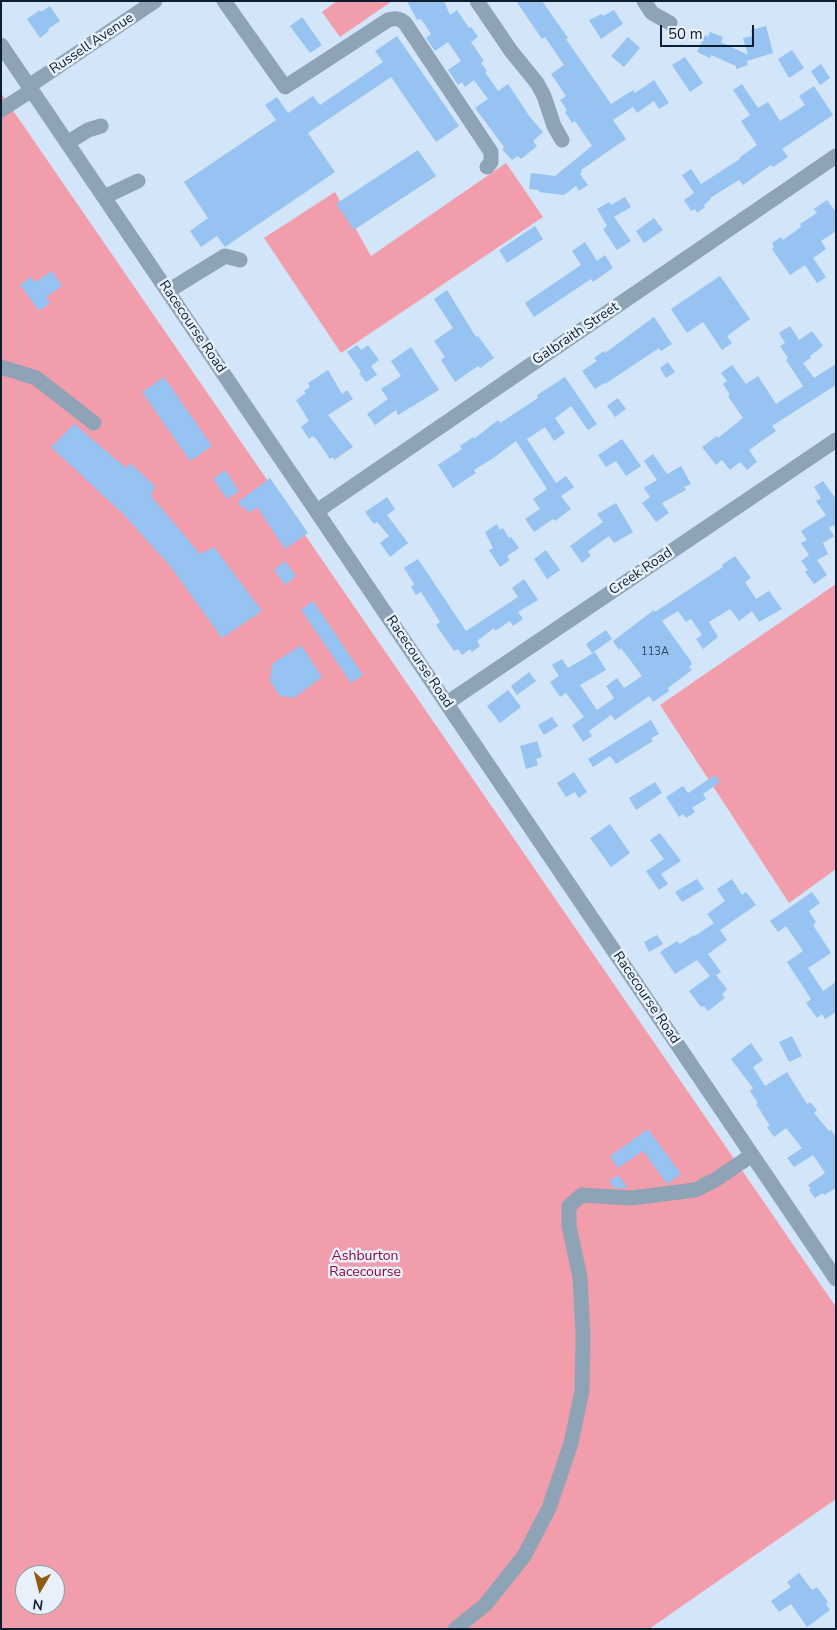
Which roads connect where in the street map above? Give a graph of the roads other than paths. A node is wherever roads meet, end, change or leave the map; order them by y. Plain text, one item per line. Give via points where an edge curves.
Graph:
1 (155, 1) edge
2 (224, 1) edge
3 (477, 1) edge
4 (644, 1) edge
5 (670, 23) dead end
6 (1, 45) edge
7 (31, 88) junction
8 (1, 110) edge
9 (102, 126) dead end
10 (562, 140) dead end
11 (67, 143) junction
12 (836, 156) edge
13 (487, 166) dead end
14 (138, 180) dead end
15 (104, 197) junction
16 (240, 260) dead end
17 (168, 292) junction
18 (1, 367) edge
19 (94, 423) dead end
20 (836, 440) edge
21 (316, 511) junction
22 (446, 703) junction
23 (752, 1155) junction
24 (836, 1279) edge
25 (455, 1629) edge

1 - 7 street, Russell Avenue
2 - 13 street via 284,87 388,20 400,19 491,152 491,162
3 - 10 street via 511,52 537,83
4 - 5 street via 652,13
6 - 7 street, Racecourse Road
7 - 8 street, Russell Avenue
7 - 11 street, Racecourse Road
9 - 11 street via 88,130
11 - 15 street, Racecourse Road
12 - 21 street, Galbraith Street
14 - 15 street
15 - 17 street, Racecourse Road
16 - 17 street via 225,256
17 - 21 street, Racecourse Road
18 - 19 street via 36,378
20 - 22 street, Creek Road
21 - 22 street, Racecourse Road
22 - 23 street, Racecourse Road
23 - 24 street, Racecourse Road
23 - 25 street via 695,1190 631,1198 582,1195 568,1206 580,1277 583,1335 582,1391 571,1443 549,1508 524,1556 485,1605

